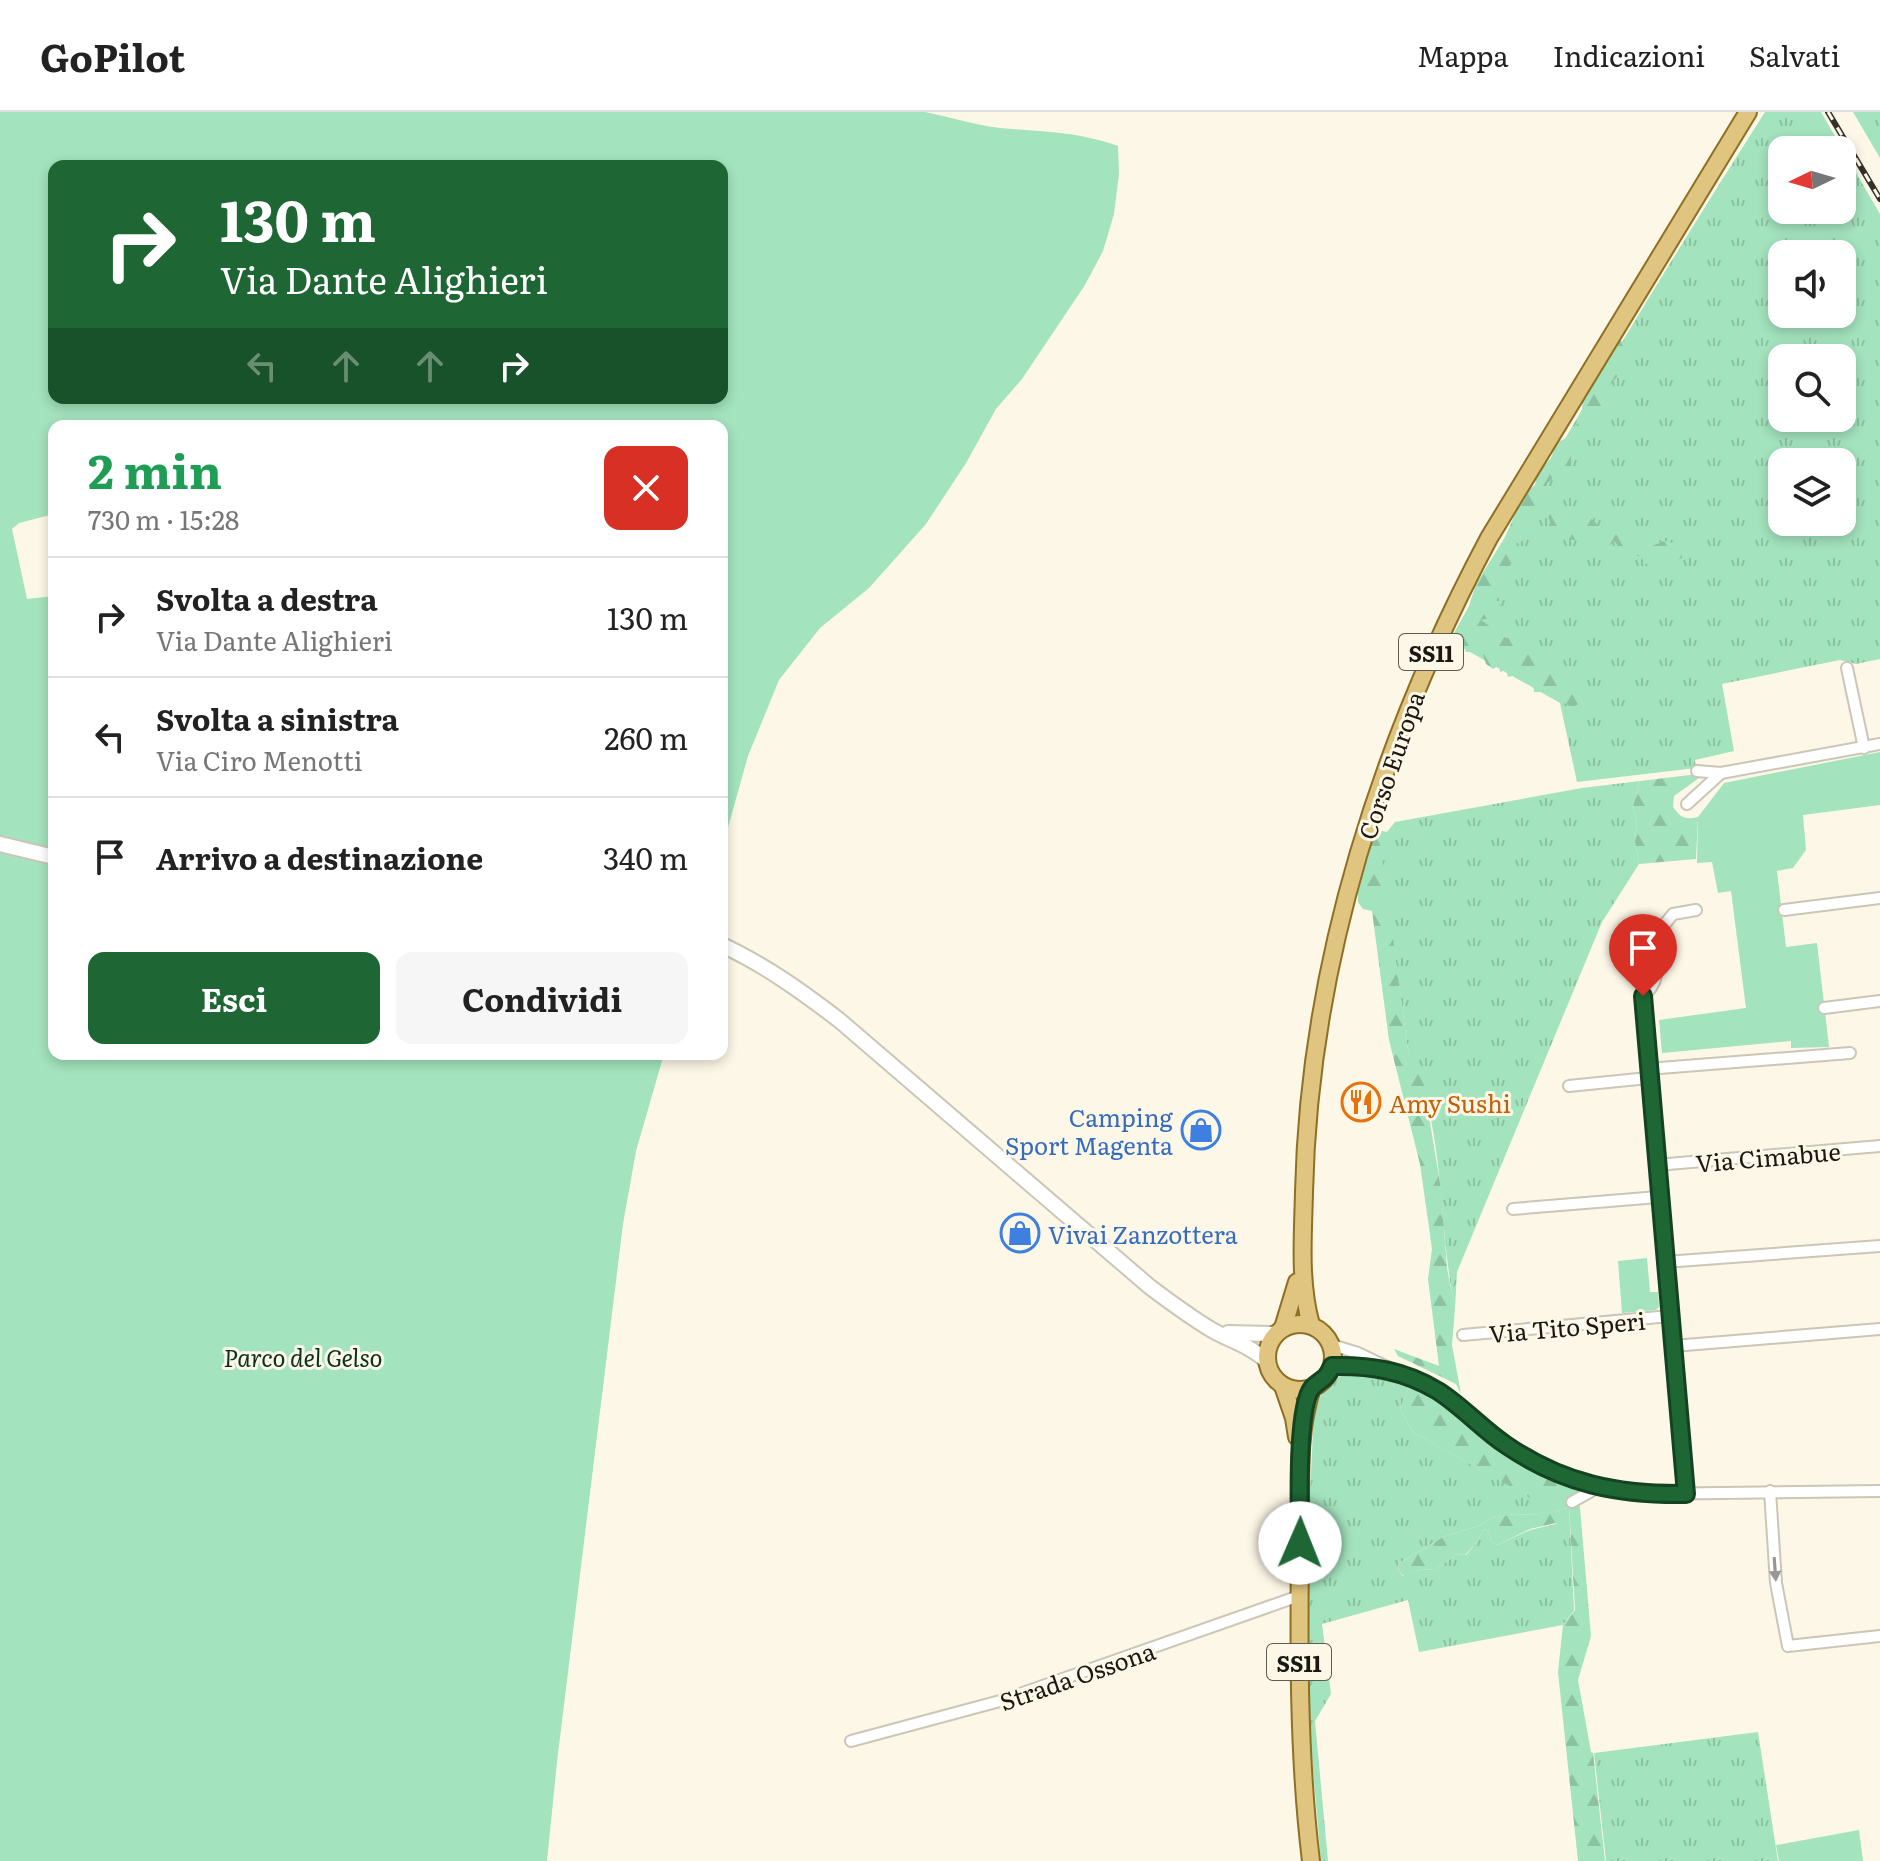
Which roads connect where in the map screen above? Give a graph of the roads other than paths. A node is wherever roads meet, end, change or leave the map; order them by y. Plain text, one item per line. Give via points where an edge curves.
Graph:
1 (1748, 112) edge
2 (1847, 668) dead end
3 (1880, 744) edge
4 (1864, 748) junction
5 (1697, 771) dead end
6 (1721, 773) junction
7 (1687, 804) dead end
8 (0, 844) edge
9 (48, 856) edge
10 (1880, 898) edge
11 (1696, 910) dead end
12 (1784, 910) dead end
13 (728, 948) edge
14 (1880, 1001) edge
15 (1824, 1008) dead end
16 (1850, 1053) dead end
17 (1648, 1074) junction
18 (1569, 1086) dead end
19 (1880, 1146) edge
20 (1656, 1165) junction
21 (1658, 1197) junction
22 (1513, 1209) dead end
23 (1880, 1246) edge
24 (1303, 1261) junction
25 (1665, 1262) junction
26 (1670, 1316) junction
27 (1311, 1325) junction
28 (1880, 1329) edge
29 (1279, 1331) junction
30 (1216, 1332) junction
31 (1463, 1335) dead end
32 (1332, 1345) junction
33 (1673, 1346) junction
34 (1267, 1361) junction
35 (1332, 1366) junction
36 (1386, 1368) junction
37 (1283, 1386) junction
38 (1312, 1388) junction
39 (1301, 1462) junction
40 (1597, 1488) junction
41 (1770, 1491) junction
42 (1880, 1491) edge
43 (1686, 1494) junction
44 (1572, 1502) dead end
45 (1299, 1596) junction
46 (1880, 1636) edge
47 (851, 1741) dead end
48 (1311, 1861) edge

1 - 24 main road, Corso Europa / SS11 via 1489,538 1422,674 1389,760 1337,929 1305,1133
2 - 4 street
3 - 4 street
4 - 6 street
5 - 6 street
6 - 7 street
8 - 9 street
10 - 12 street
11 - 17 street via 1673,914 1655,936 1657,979 1643,996
13 - 30 street via 788,981 839,1020 1150,1287
14 - 15 street
16 - 17 street
17 - 18 street
17 - 20 street
19 - 20 street, Via Cimabue
20 - 21 street
21 - 22 street
21 - 25 street
23 - 25 street
24 - 27 main road, Corso Europa via 1303,1297
24 - 29 main road, Corso Europa
25 - 26 street
26 - 31 street, Via Tito Speri
26 - 33 street
27 - 29 main road
27 - 32 main road
28 - 33 street
29 - 30 street
29 - 34 main road
30 - 34 street via 1249,1346
32 - 35 main road
32 - 36 street
33 - 43 street
34 - 37 main road
35 - 36 street
35 - 38 main road
36 - 40 street via 1439,1392 1506,1446
37 - 38 main road
37 - 39 main road
38 - 39 main road
39 - 45 main road, SS11
40 - 43 street
40 - 44 street
41 - 42 street
41 - 43 street
41 -> 46 street via 1776,1583 1788,1646
45 - 47 street, Strada Ossona via 1000,1701
45 - 48 main road, SS11 via 1299,1717

